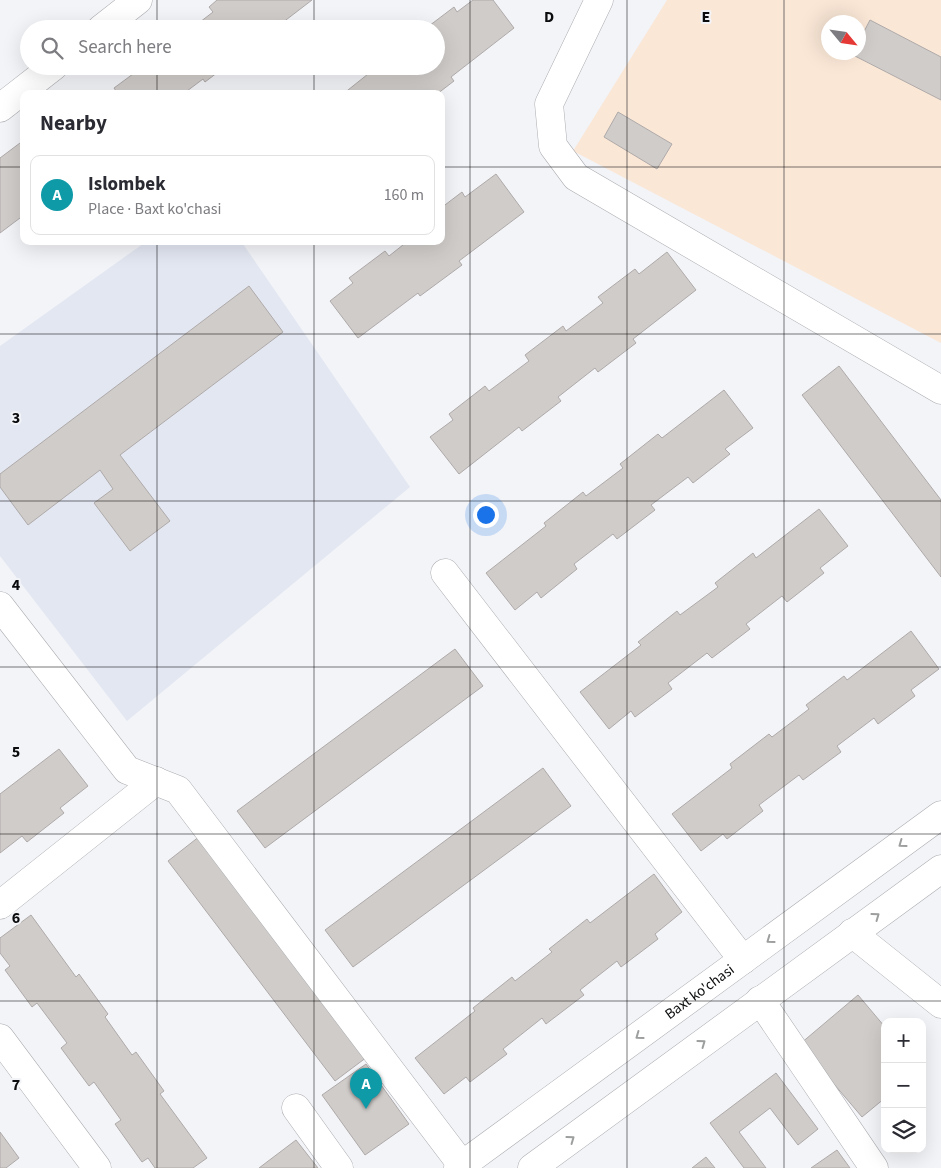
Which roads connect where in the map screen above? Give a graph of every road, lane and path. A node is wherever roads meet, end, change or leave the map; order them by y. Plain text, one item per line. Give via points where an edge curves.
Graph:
1 (138, 0) edge
2 (598, 0) edge
3 (112, 20) edge
4 (42, 75) edge
5 (23, 90) edge
6 (20, 92) edge
7 (0, 108) edge
8 (941, 390) edge
9 (445, 573) dead end
10 (0, 606) edge
11 (156, 781) junction
12 (941, 815) edge
13 (941, 869) edge
14 (0, 905) edge
15 (852, 934) junction
16 (743, 960) junction
17 (760, 1000) junction
18 (941, 1004) edge
19 (0, 1038) edge
20 (296, 1108) dead end
21 (513, 1128) junction
22 (538, 1166) edge
23 (460, 1167) edge
24 (97, 1168) edge
25 (339, 1168) edge
26 (874, 1168) edge

1 - 3 street
2 - 8 street via 549,104 553,146 576,177
4 - 5 street
6 - 7 street
9 - 16 street
10 - 11 street via 127,770
11 - 14 street
11 - 23 street via 178,790
12 -> 16 street, Baxt ko'chasi
15 -> 13 street
15 - 17 street
15 - 18 street
16 -> 21 street, Baxt ko'chasi
22 -> 17 street
17 - 26 street
19 - 24 street
20 - 25 street
21 - 22 street
21 - 23 street, Baxt ko'chasi

